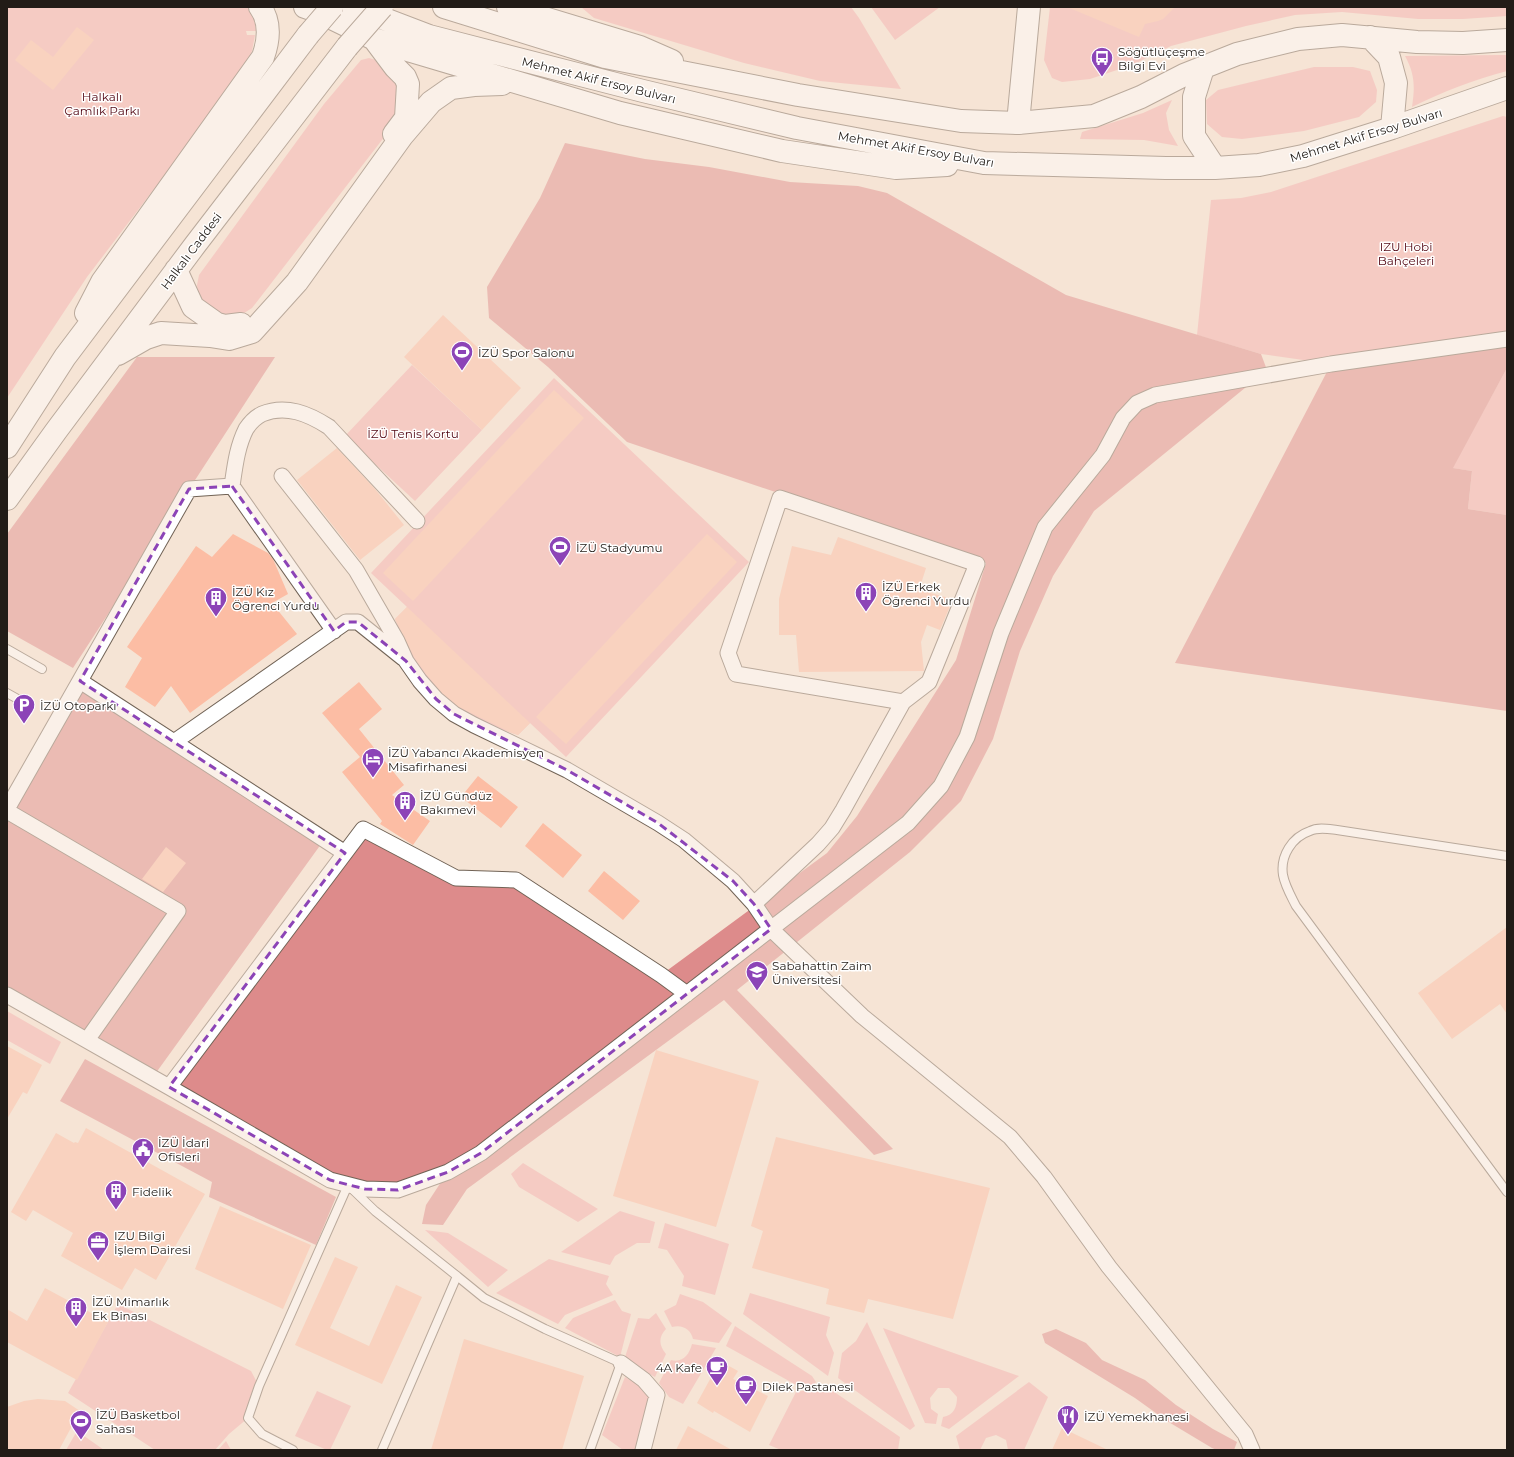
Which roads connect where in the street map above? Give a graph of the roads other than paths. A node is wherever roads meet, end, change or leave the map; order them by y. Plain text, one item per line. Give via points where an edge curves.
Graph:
1 (260, 7) edge
2 (305, 7) edge
3 (332, 7) edge
4 (353, 7) edge
5 (382, 7) edge
6 (444, 7) edge
7 (508, 7) edge
8 (568, 7) edge
9 (1029, 7) edge
10 (577, 28) junction
11 (1370, 37) junction
12 (374, 39) junction
13 (1507, 40) edge
14 (1203, 68) junction
15 (706, 77) junction
16 (522, 84) junction
17 (1504, 92) edge
18 (1018, 123) junction
19 (1392, 128) junction
20 (984, 163) junction
21 (1215, 168) junction
22 (176, 270) junction
23 (1507, 339) edge
24 (65, 357) junction
25 (112, 357) junction
26 (7, 447) edge
27 (282, 476) dead end
28 (232, 486) junction
29 (7, 499) edge
30 (417, 521) dead end
31 (334, 631) junction
32 (7, 648) edge
33 (406, 661) junction
34 (42, 669) dead end
35 (80, 681) junction
36 (7, 693) edge
37 (23, 702) dead end
38 (903, 702) junction
39 (174, 742) junction
40 (7, 810) edge
41 (345, 853) junction
42 (1507, 856) edge
43 (754, 904) junction
44 (771, 929) junction
45 (687, 994) junction
46 (7, 995) edge
47 (87, 1040) junction
48 (169, 1087) junction
49 (348, 1185) junction
50 (1507, 1192) edge
51 (458, 1276) junction
52 (621, 1363) junction
53 (293, 1450) edge
54 (382, 1450) edge
55 (590, 1450) edge
56 (643, 1450) edge
57 (1252, 1450) edge

1 - 24 main road via 268,24 263,57 102,282
2 - 12 main road
3 - 24 main road, bridge via 308,35
4 - 20 main road, Mehmet Akif Ersoy Bulvarı via 429,36 642,91 797,128
5 - 22 main road, Halkalı Caddesi, bridge via 347,47
6 - 15 main road, Mehmet Akif Ersoy Bulvarı via 605,57
7 - 10 main road
8 - 10 main road
9 - 18 main road
10 - 15 main road via 640,47
11 - 13 main road, Mehmet Akif Ersoy Bulvarı via 1417,42 1464,43
11 - 14 main road, Mehmet Akif Ersoy Bulvarı via 1342,35 1298,39 1237,54
11 - 19 main road via 1389,56 1396,83
12 - 16 main road
12 - 22 main road via 408,84 406,118 277,292 242,324 225,326 217,324 193,306
14 - 18 main road, Mehmet Akif Ersoy Bulvarı via 1094,116
14 - 21 main road via 1194,97 1194,136
15 - 18 main road, Mehmet Akif Ersoy Bulvarı via 798,95 961,121
16 - 20 main road via 620,113 782,151 896,168
16 - 25 main road via 451,88 431,102 402,136 296,282 252,332 229,339 161,333 146,338
17 - 19 main road, Mehmet Akif Ersoy Bulvarı
19 - 21 main road, Mehmet Akif Ersoy Bulvarı via 1303,156 1259,165
20 - 21 main road, Mehmet Akif Ersoy Bulvarı
22 - 25 main road, Halkalı Caddesi
23 - 44 street via 1331,364 1155,395 1137,403 1123,418 1103,455 1045,526 1001,633 967,737 941,786 908,823
24 - 26 main road
25 - 29 main road, Halkalı Caddesi
27 - 33 street via 356,570
28 - 30 street via 237,453 247,427 258,416 271,410 285,409 316,418 329,427
28 - 31 street
28 - 35 street via 189,490
31 - 33 street via 346,622 358,622
31 - 39 street
32 - 34 lane
33 - 43 street via 436,699 454,714 567,770 658,823 708,859
35 - 39 street
35 - 40 street
36 - 37 lane
38 - 38 street via 929,682 977,564 780,498 728,653 736,674
38 - 43 street via 832,828
39 - 41 street
40 - 47 street via 178,911
41 - 45 street via 363,829 456,878 516,880
41 - 48 street
42 - 50 lane via 1337,830 1310,830 1289,846 1283,874 1287,890 1296,906
43 - 44 street
44 - 45 street
44 - 57 street via 862,1016 1010,1137 1044,1177 1109,1267 1245,1434
45 - 49 street via 481,1153 448,1172 398,1190 365,1189
46 - 47 street
47 - 48 street
48 - 49 street via 330,1180
49 - 51 lane via 375,1211
49 - 53 lane via 259,1386 248,1418 262,1434
51 - 52 lane via 484,1298
51 - 54 lane
52 - 55 lane
52 - 56 street via 644,1380 657,1395

